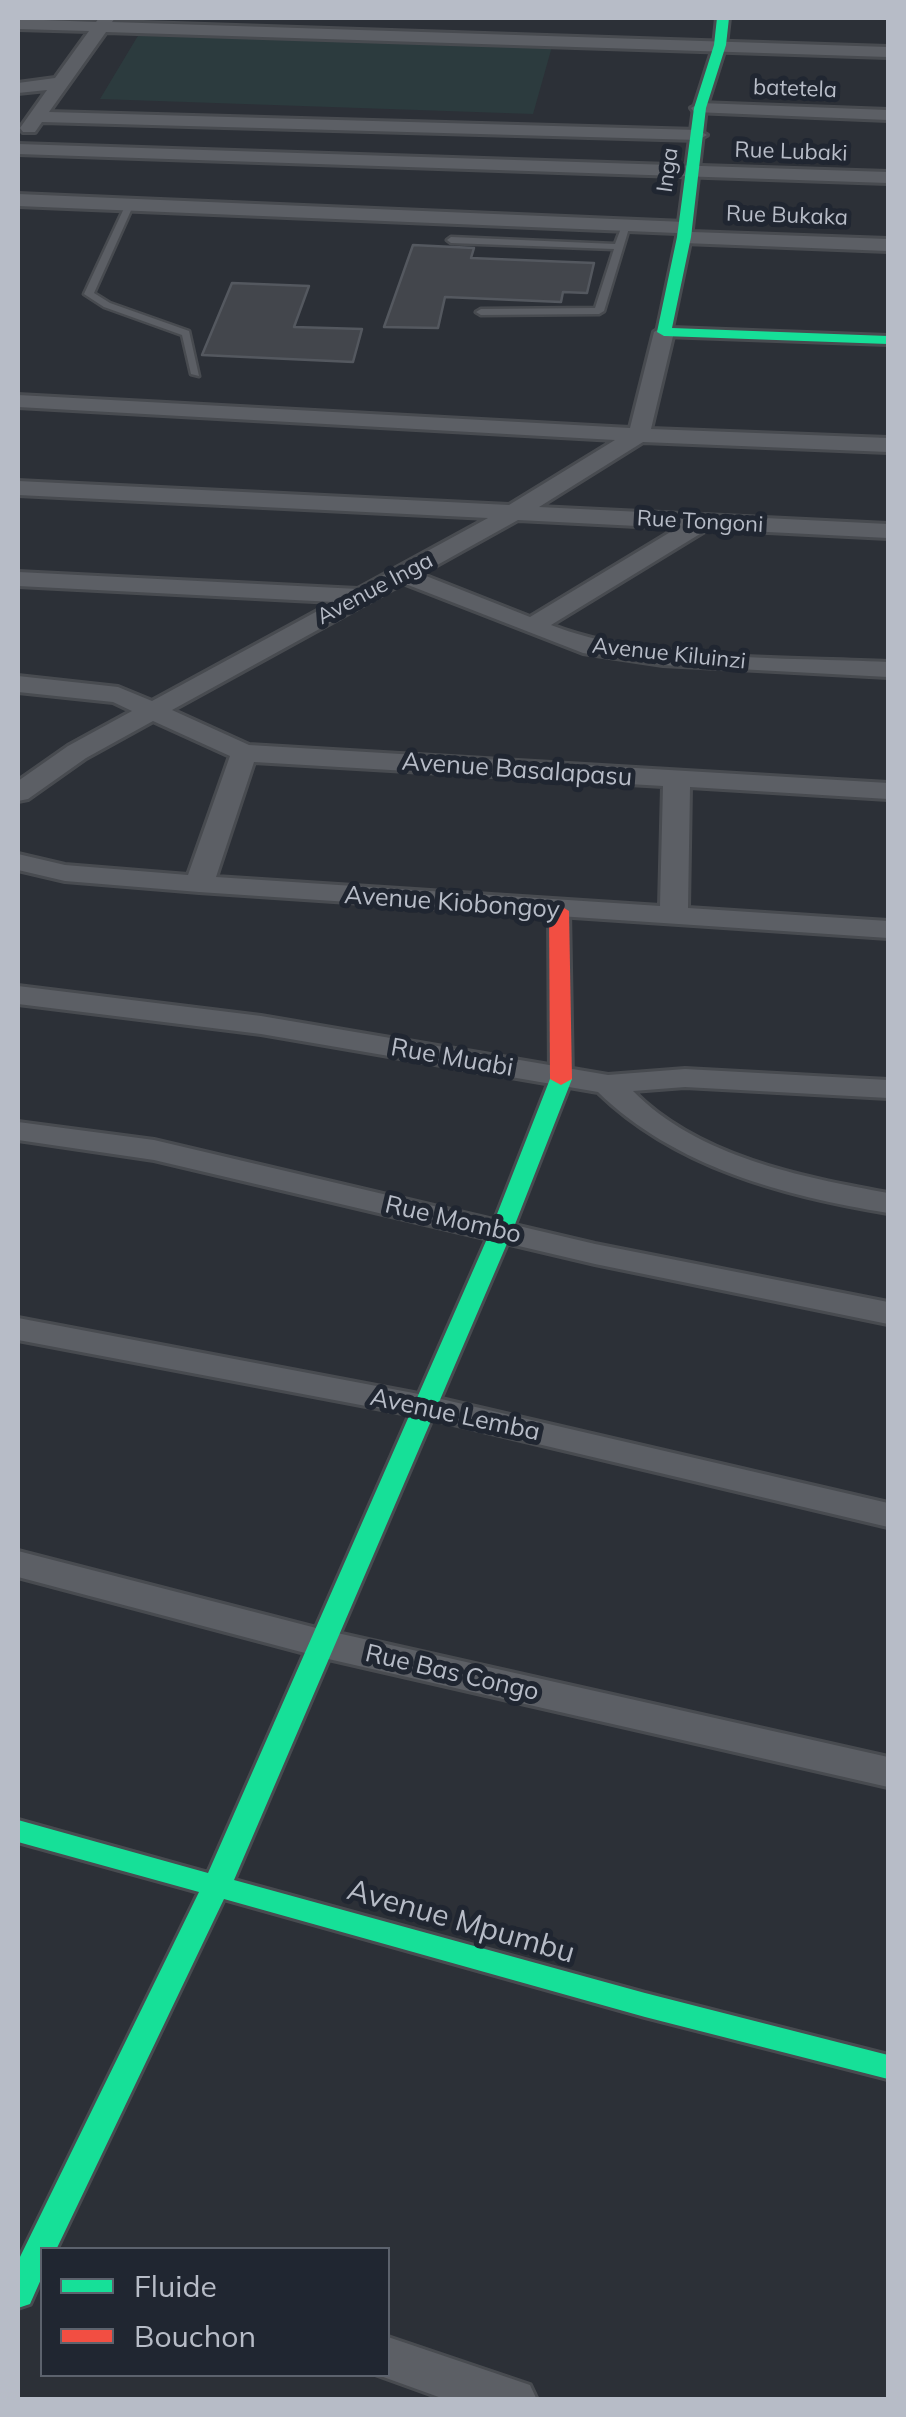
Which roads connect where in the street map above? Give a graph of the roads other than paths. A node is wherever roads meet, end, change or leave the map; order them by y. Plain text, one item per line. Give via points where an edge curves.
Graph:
1 (723, 18) edge
2 (105, 21) edge
3 (18, 24) edge
4 (720, 44) junction
5 (888, 52) edge
6 (60, 83) junction
7 (18, 88) edge
8 (700, 108) junction
9 (888, 115) edge
10 (36, 117) junction
11 (698, 135) junction
12 (18, 148) edge
13 (692, 172) junction
14 (888, 178) edge
15 (18, 200) edge
16 (130, 206) junction
17 (626, 225) junction
18 (684, 232) junction
19 (450, 240) dead end
20 (888, 245) edge
21 (620, 247) junction
22 (481, 312) dead end
23 (664, 332) junction
24 (888, 340) edge
25 (196, 374) dead end
26 (18, 401) edge
27 (639, 435) junction
28 (888, 444) edge
29 (18, 488) edge
30 (512, 514) junction
31 (703, 522) junction
32 (888, 532) edge
33 (403, 575) junction
34 (18, 579) edge
35 (362, 596) junction
36 (532, 626) junction
37 (888, 670) edge
38 (18, 684) edge
39 (155, 709) junction
40 (244, 753) junction
41 (677, 780) junction
42 (888, 792) edge
43 (18, 793) edge
44 (18, 862) edge
45 (199, 884) junction
46 (560, 911) junction
47 (674, 917) junction
48 (888, 930) edge
49 (18, 995) edge
50 (562, 1078) junction
51 (608, 1084) junction
52 (888, 1089) edge
53 (18, 1131) edge
54 (888, 1203) edge
55 (500, 1232) junction
56 (888, 1313) edge
57 (18, 1329) edge
58 (424, 1406) junction
59 (888, 1514) edge
60 (18, 1564) edge
61 (324, 1644) junction
62 (888, 1772) edge
63 (18, 1831) edge
64 (217, 1885) junction
65 (888, 2067) edge
66 (39, 2244) edge
67 (18, 2294) edge
68 (390, 2359) edge
69 (513, 2400) edge

1 - 4 street, Inga
2 - 3 street
2 - 4 street
2 - 6 street
4 - 5 street
4 - 8 street, Inga
6 - 7 street
6 - 10 street
8 - 9 street, batetela
8 - 11 street, Inga
10 - 11 street
10 - 12 street
11 - 13 street, Inga
12 - 13 street, Rue Lubaki
13 - 14 street, Rue Lubaki
13 - 18 street, Inga
15 - 16 street, Rue Bukaka
16 - 17 street, Rue Bukaka
16 - 25 lane via 89,294 186,333
17 - 18 street, Rue Bukaka
17 - 21 lane
18 - 20 street, Rue Bukaka
18 - 23 street, Inga
19 - 21 lane
21 - 22 lane via 594,314
23 - 24 street
23 - 27 street
26 - 27 street
27 - 28 street
27 - 30 street, Avenue Inga
29 - 30 street, Rue Tongoni
30 - 31 street, Rue Tongoni
30 - 33 street, Avenue Inga
31 - 32 street, Rue Tongoni
31 - 36 street
33 - 35 street, Avenue Inga
33 - 36 street, Avenue Kiluinzi
34 - 35 street
35 - 39 street, Avenue Inga
36 - 37 street, Avenue Kiluinzi via 619,652
38 - 39 street, Avenue Basalapasu via 103,691
39 - 40 street, Avenue Basalapasu
39 - 43 street, Avenue Inga
40 - 41 street, Avenue Basalapasu
40 - 45 street
41 - 42 street, Avenue Basalapasu
41 - 47 street
44 - 45 street, Avenue Kiobongoy via 65,873
45 - 46 street, Avenue Kiobongoy
46 - 47 street, Avenue Kiobongoy
46 - 50 street
47 - 48 street, Avenue Kiobongoy
49 - 50 street, Rue Muabi via 262,1024
50 - 51 street, Rue Muabi
50 - 55 street
51 - 52 street, Rue Muabi via 685,1078
51 - 54 street via 646,1120 716,1158 831,1194
53 - 55 street, Rue Mombo via 154,1150
55 - 56 street, Rue Mombo
55 - 58 street
57 - 58 street, Avenue Lemba
58 - 59 street, Avenue Lemba
58 - 61 street
60 - 61 street, Rue Bas Congo
61 - 62 street, Rue Bas Congo
61 - 64 street
63 - 64 street, Avenue Mpumbu
64 - 65 street, Avenue Mpumbu
64 - 66 street
66 - 67 street
68 - 69 street

